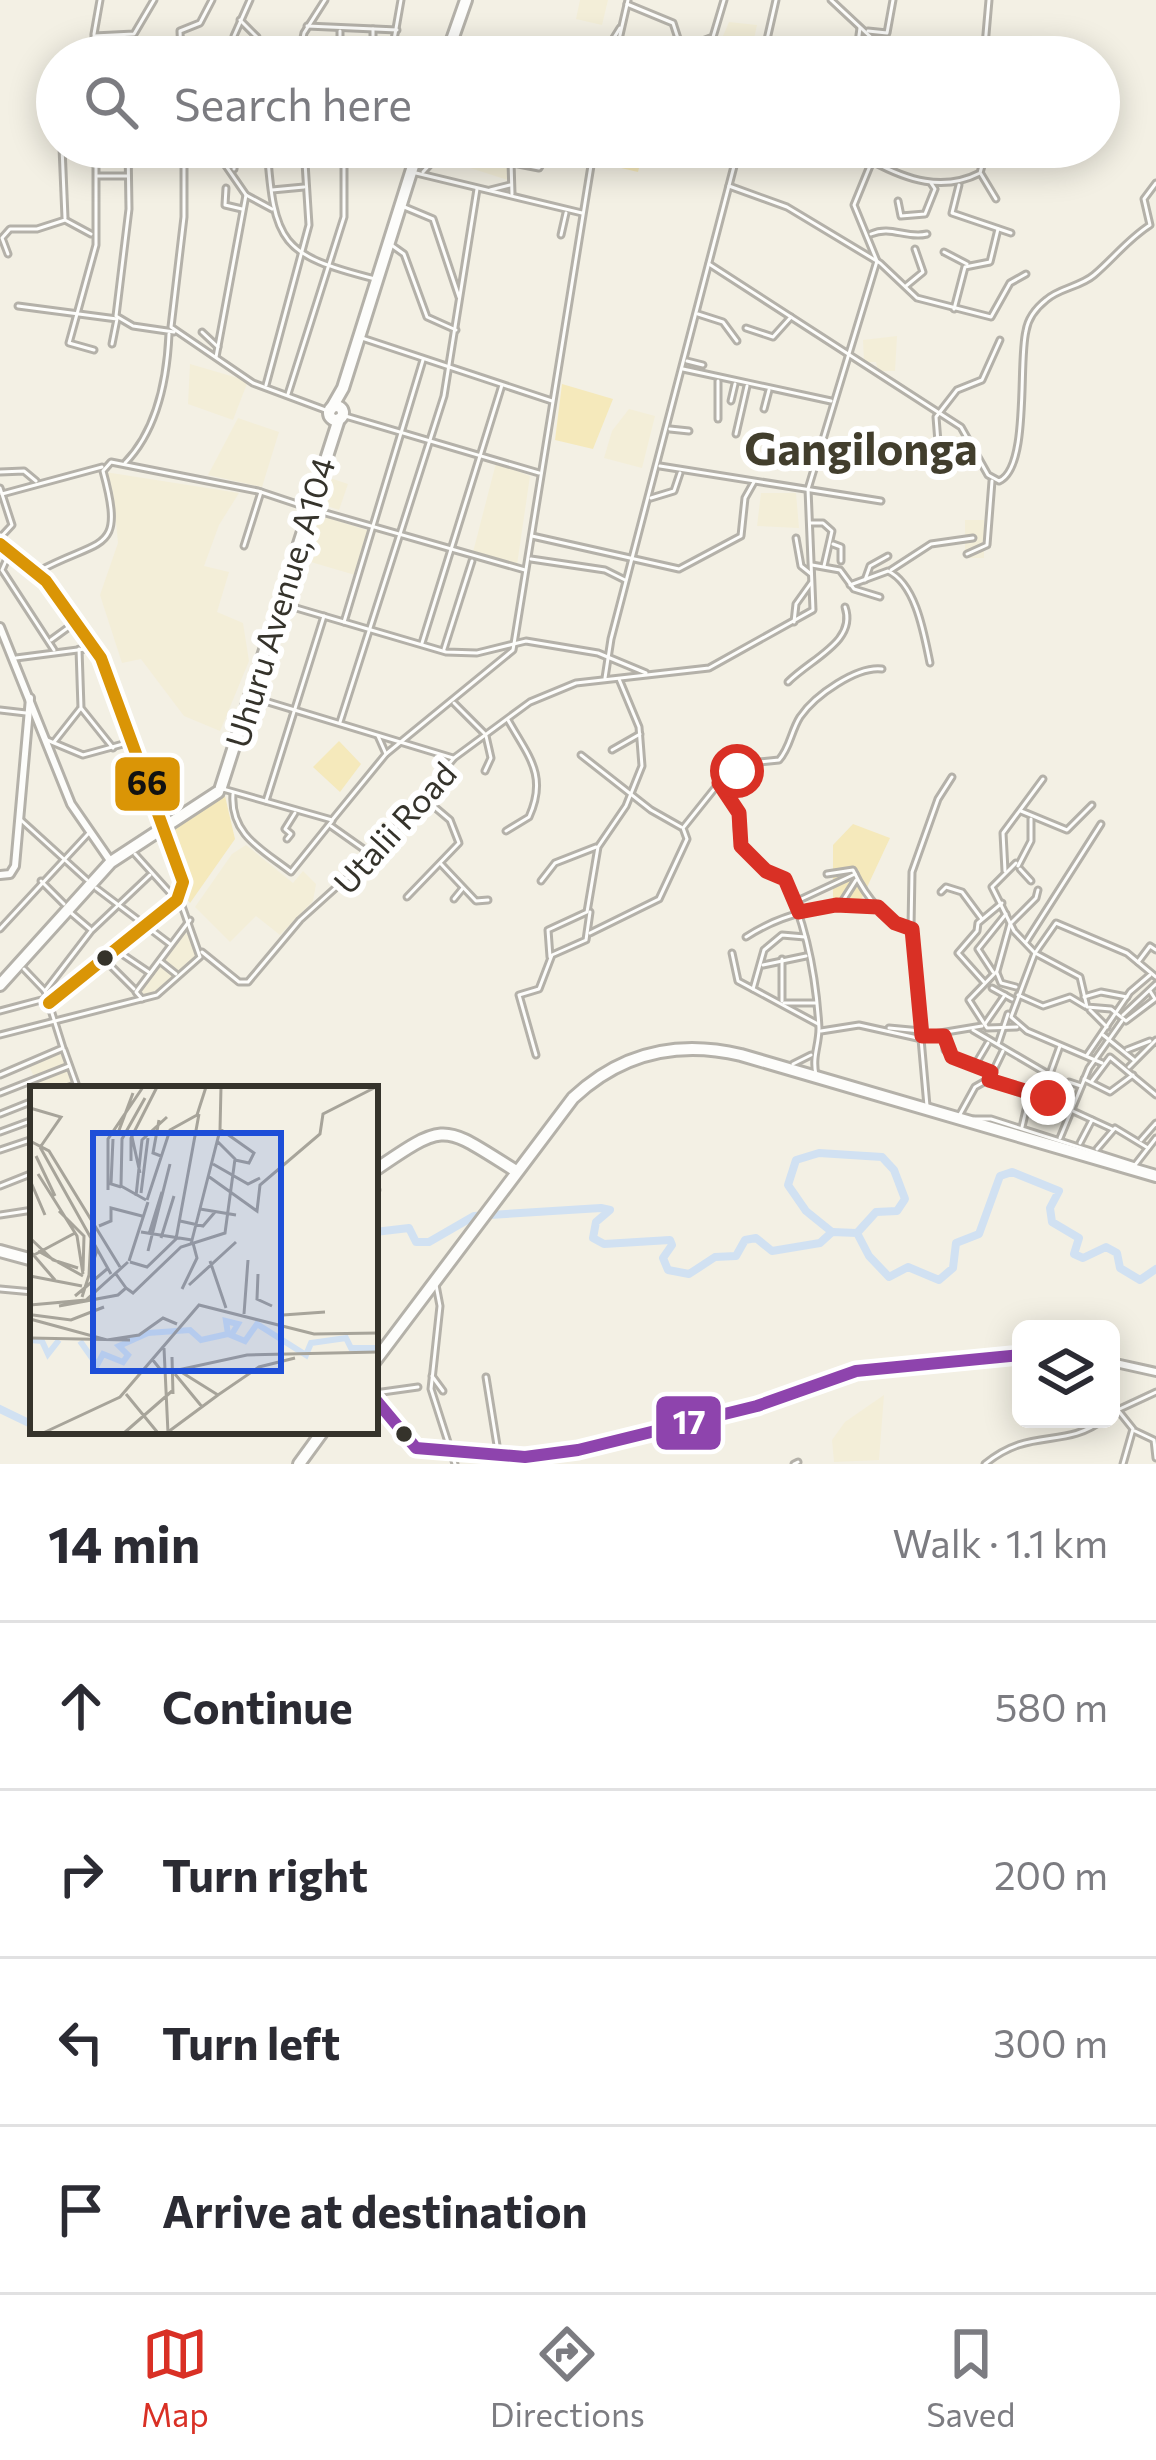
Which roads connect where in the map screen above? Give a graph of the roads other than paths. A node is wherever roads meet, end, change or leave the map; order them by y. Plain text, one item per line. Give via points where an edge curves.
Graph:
1 (100, 0) edge
2 (154, 0) edge
3 (212, 0) edge
4 (250, 0) edge
5 (325, 0) edge
6 (401, 0) edge
7 (466, 0) edge
8 (724, 0) edge
9 (776, 0) edge
10 (830, 0) edge
11 (893, 0) edge
12 (989, 0) edge
13 (628, 2) edge
14 (240, 20) junction
15 (623, 23) junction
16 (307, 26) junction
17 (860, 26) junction
18 (340, 29) junction
19 (374, 29) junction
20 (397, 30) junction
21 (866, 31) junction
22 (94, 36) joint
23 (126, 36) joint
24 (180, 36) edge
25 (237, 36) edge
26 (256, 36) edge
27 (304, 36) edge
28 (340, 36) edge
29 (374, 36) edge
30 (396, 36) edge
31 (453, 36) edge
32 (615, 36) edge
33 (620, 36) edge
34 (677, 36) edge
35 (713, 36) edge
36 (768, 36) edge
37 (859, 36) edge
38 (871, 36) edge
39 (986, 36) edge
40 (63, 168) edge
41 (97, 168) edge
42 (130, 168) edge
43 (184, 168) edge
44 (231, 168) edge
45 (234, 168) edge
46 (269, 168) edge
47 (306, 168) edge
48 (345, 168) edge
49 (417, 168) edge
50 (422, 168) edge
51 (514, 168) edge
52 (591, 168) edge
53 (734, 168) edge
54 (868, 168) edge
55 (885, 168) edge
56 (982, 168) edge
57 (234, 171) junction
58 (416, 173) junction
59 (980, 173) junction
60 (97, 176) junction
61 (130, 176) junction
62 (930, 182) junction
63 (959, 183) junction
64 (1156, 183) edge
65 (512, 184) junction
66 (729, 186) junction
67 (307, 187) junction
68 (226, 188) dead end
69 (477, 189) junction
70 (271, 190) junction
71 (484, 191) junction
72 (246, 195) junction
73 (513, 196) junction
74 (996, 200) dead end
75 (898, 201) dead end
76 (400, 206) junction
77 (244, 209) junction
78 (273, 209) junction
79 (566, 212) junction
80 (584, 214) junction
81 (65, 220) junction
82 (998, 229) junction
83 (1011, 233) dead end
84 (869, 234) junction
85 (927, 234) dead end
86 (93, 235) junction
87 (561, 235) dead end
88 (389, 243) junction
89 (915, 249) dead end
90 (944, 252) dead end
91 (298, 253) junction
92 (8, 254) dead end
93 (877, 261) junction
94 (709, 264) junction
95 (969, 264) junction
96 (328, 267) junction
97 (1027, 274) dead end
98 (377, 280) junction
99 (904, 287) junction
100 (460, 300) junction
101 (18, 306) dead end
102 (954, 309) junction
103 (81, 314) junction
104 (697, 314) junction
105 (792, 316) junction
106 (117, 320) junction
107 (746, 328) dead end
108 (456, 330) junction
109 (202, 332) dead end
110 (172, 333) junction
111 (360, 337) junction
112 (1000, 340) dead end
113 (737, 341) dead end
114 (112, 344) dead end
115 (219, 348) junction
116 (94, 350) dead end
117 (847, 353) junction
118 (215, 359) junction
119 (423, 360) junction
120 (685, 361) junction
121 (703, 365) dead end
122 (448, 369) junction
123 (683, 369) junction
124 (718, 379) junction
125 (735, 382) junction
126 (502, 385) junction
127 (748, 385) junction
128 (265, 388) junction
129 (770, 388) junction
130 (287, 397) junction
131 (554, 401) junction
132 (731, 401) dead end
133 (833, 401) junction
134 (764, 409) dead end
135 (939, 412) junction
136 (336, 414) junction
137 (718, 419) dead end
138 (668, 429) junction
139 (689, 431) dead end
140 (403, 433) junction
141 (736, 434) dead end
142 (430, 442) junction
143 (939, 455) dead end
144 (479, 457) junction
145 (125, 463) junction
146 (658, 465) junction
147 (104, 467) junction
148 (681, 471) junction
149 (0, 472) edge
150 (541, 474) junction
151 (992, 479) junction
152 (40, 482) junction
153 (754, 482) junction
154 (808, 489) junction
155 (1, 491) edge
156 (261, 492) junction
157 (649, 498) junction
158 (881, 501) dead end
159 (305, 507) junction
160 (808, 524) junction
161 (840, 524) dead end
162 (374, 526) junction
163 (830, 527) junction
164 (399, 535) junction
165 (532, 536) junction
166 (796, 538) dead end
167 (973, 538) dead end
168 (0, 541) edge
169 (831, 544) junction
170 (244, 546) dead end
171 (451, 550) junction
172 (10, 553) junction
173 (967, 554) dead end
174 (888, 556) dead end
175 (473, 557) junction
176 (529, 558) junction
177 (631, 559) junction
178 (841, 561) dead end
179 (812, 566) junction
180 (824, 567) junction
181 (527, 570) junction
182 (37, 572) junction
183 (890, 572) junction
184 (812, 575) junction
185 (627, 580) junction
186 (864, 582) junction
187 (813, 583) junction
188 (850, 585) junction
189 (880, 597) dead end
190 (276, 602) junction
191 (845, 607) dead end
192 (324, 616) junction
193 (76, 622) junction
194 (344, 622) junction
195 (795, 624) junction
196 (0, 627) edge
197 (370, 629) junction
198 (50, 641) junction
199 (517, 641) junction
200 (421, 645) junction
201 (94, 648) junction
202 (79, 649) junction
203 (54, 650) junction
204 (443, 651) junction
205 (488, 651) junction
206 (608, 656) junction
207 (16, 658) junction
208 (502, 663) junction
209 (930, 663) dead end
210 (883, 669) dead end
211 (652, 676) junction
212 (618, 677) junction
213 (605, 679) junction
214 (788, 682) dead end
215 (249, 696) junction
216 (30, 697) junction
217 (454, 703) junction
218 (82, 708) junction
219 (0, 710) edge
220 (295, 711) junction
221 (28, 713) junction
222 (507, 719) junction
223 (340, 722) junction
224 (378, 734) junction
225 (640, 734) junction
226 (486, 736) junction
227 (135, 740) junction
228 (404, 740) junction
229 (49, 741) junction
230 (113, 748) junction
231 (612, 750) dead end
232 (386, 754) junction
233 (581, 755) dead end
234 (454, 758) junction
235 (485, 771) dead end
236 (952, 777) dead end
237 (1043, 779) dead end
238 (719, 783) junction
239 (221, 789) junction
240 (633, 793) junction
241 (423, 797) junction
242 (266, 802) junction
243 (1092, 805) dead end
244 (1019, 810) junction
245 (296, 812) junction
246 (1031, 817) junction
247 (20, 819) junction
248 (331, 822) junction
249 (164, 823) junction
250 (1102, 824) dead end
251 (683, 828) junction
252 (506, 831) dead end
253 (89, 832) junction
254 (287, 839) dead end
255 (598, 847) junction
256 (130, 848) junction
257 (1005, 848) junction
258 (372, 855) junction
259 (64, 856) junction
260 (110, 860) junction
261 (440, 863) junction
262 (1017, 865) junction
263 (1005, 871) junction
264 (0, 874) edge
265 (152, 874) junction
266 (827, 874) dead end
267 (856, 876) junction
268 (41, 881) junction
269 (541, 881) dead end
270 (1031, 881) dead end
271 (88, 882) junction
272 (464, 888) junction
273 (1038, 890) dead end
274 (941, 892) dead end
275 (406, 897) dead end
276 (454, 899) dead end
277 (178, 900) junction
278 (488, 900) dead end
279 (1004, 902) junction
280 (793, 903) junction
281 (116, 904) junction
282 (840, 904) junction
283 (65, 906) junction
284 (878, 907) junction
285 (589, 908) junction
286 (799, 912) junction
287 (1007, 913) junction
288 (982, 919) junction
289 (190, 920) junction
290 (1010, 924) junction
291 (146, 926) junction
292 (0, 929) edge
293 (912, 929) junction
294 (91, 931) junction
295 (590, 934) junction
296 (746, 937) dead end
297 (806, 937) junction
298 (1026, 942) junction
299 (170, 944) junction
300 (1156, 950) edge
301 (117, 951) junction
302 (202, 952) junction
303 (731, 953) dead end
304 (1035, 953) junction
305 (808, 956) junction
306 (550, 957) junction
307 (782, 959) junction
308 (159, 960) junction
309 (106, 961) junction
310 (1138, 962) junction
311 (18, 964) junction
312 (761, 965) junction
313 (996, 972) junction
314 (150, 973) junction
315 (179, 977) junction
316 (1155, 977) edge
317 (0, 982) edge
318 (985, 984) junction
319 (992, 988) dead end
320 (45, 991) junction
321 (753, 991) junction
322 (1150, 991) junction
323 (136, 992) junction
324 (1016, 994) junction
325 (1005, 995) junction
326 (1127, 997) junction
327 (1082, 998) junction
328 (143, 1000) junction
329 (48, 1001) junction
330 (782, 1003) junction
331 (816, 1003) junction
332 (1000, 1003) junction
333 (1147, 1006) junction
334 (1088, 1008) junction
335 (0, 1010) edge
336 (1009, 1011) junction
337 (1116, 1012) junction
338 (1156, 1015) edge
339 (1123, 1018) junction
340 (54, 1022) junction
341 (818, 1024) junction
342 (1019, 1027) junction
343 (1107, 1027) junction
344 (979, 1029) junction
345 (1004, 1029) junction
346 (819, 1032) junction
347 (0, 1035) edge
348 (1101, 1035) junction
349 (922, 1036) junction
350 (944, 1036) junction
351 (1109, 1038) junction
352 (988, 1041) junction
353 (1115, 1042) junction
354 (1155, 1042) edge
355 (1061, 1043) junction
356 (997, 1046) junction
357 (63, 1048) junction
358 (1004, 1049) junction
359 (1125, 1051) junction
360 (812, 1054) junction
361 (536, 1055) dead end
362 (1088, 1055) junction
363 (1107, 1057) junction
364 (1094, 1059) junction
365 (1134, 1060) junction
366 (1102, 1063) junction
367 (69, 1066) junction
368 (974, 1066) junction
369 (1129, 1067) junction
370 (787, 1068) junction
371 (1135, 1073) junction
372 (1048, 1074) junction
373 (0, 1075) edge
374 (816, 1076) junction
375 (990, 1076) junction
376 (1084, 1079) junction
377 (1092, 1081) junction
378 (77, 1086) edge
379 (1081, 1086) junction
380 (0, 1094) edge
381 (1042, 1095) junction
382 (1156, 1095) edge
383 (1030, 1096) junction
384 (1054, 1100) junction
385 (30, 1102) edge
386 (927, 1108) junction
387 (1070, 1108) junction
388 (0, 1114) edge
389 (1093, 1118) junction
390 (963, 1119) junction
391 (30, 1121) edge
392 (1156, 1123) edge
393 (1112, 1129) junction
394 (0, 1132) edge
395 (1021, 1132) junction
396 (1156, 1138) edge
397 (1059, 1139) junction
398 (30, 1140) edge
399 (1140, 1142) junction
400 (1079, 1145) junction
401 (1148, 1148) junction
402 (0, 1150) edge
403 (1096, 1150) junction
404 (526, 1159) junction
405 (498, 1162) junction
406 (1134, 1167) junction
407 (378, 1168) edge
408 (514, 1173) junction
409 (30, 1174) edge
410 (1155, 1174) edge
411 (0, 1186) edge
412 (501, 1192) junction
413 (30, 1210) edge
414 (0, 1215) edge
415 (0, 1251) edge
416 (30, 1258) edge
417 (434, 1281) junction
418 (0, 1289) edge
419 (30, 1292) edge
420 (1012, 1356) edge
421 (378, 1357) edge
422 (1120, 1366) edge
423 (1156, 1372) edge
424 (431, 1375) junction
425 (487, 1377) dead end
426 (418, 1387) dead end
427 (443, 1391) dead end
428 (1156, 1392) edge
429 (378, 1395) edge
430 (378, 1400) edge
431 (1120, 1408) edge
432 (1120, 1417) edge
433 (1088, 1428) edge
434 (1133, 1430) junction
435 (321, 1434) edge
436 (452, 1454) junction
437 (1002, 1454) junction
438 (1156, 1458) edge
439 (499, 1460) edge
440 (528, 1461) edge
441 (299, 1464) edge
442 (455, 1464) edge
443 (986, 1464) edge
444 (997, 1464) edge
445 (1123, 1464) edge

1 - 22 street
2 - 23 street
3 - 24 street
4 - 14 street
5 - 16 street
6 - 20 street
7 - 31 highway
8 - 35 street
9 - 36 street
10 - 17 street
11 - 21 street via 887,33
12 - 39 street
13 - 15 street
13 - 34 street via 666,17
14 - 25 street
14 - 26 street
15 - 32 street
15 - 33 street
16 - 18 street
16 - 27 street
17 - 21 street
17 - 37 street
18 - 19 street
18 - 28 street
19 - 20 street
19 - 29 street
20 - 30 street
21 - 38 street
22 - 23 street
40 - 81 street
41 - 60 street
42 - 61 street
43 - 110 street
44 - 57 street
45 - 57 street
46 - 70 street
47 - 67 street
48 - 96 street via 346,206
49 - 58 highway, Uhuru Avenue, A104
50 - 58 street
51 - 65 street
52 - 80 street
53 - 66 street
54 - 84 street via 854,197
55 - 62 street
56 - 59 street
57 - 72 street
58 - 69 street
58 - 76 highway, Uhuru Avenue, A104
59 - 63 street
59 - 74 street
60 - 61 street
60 - 86 street
61 - 106 street
62 - 63 street
62 - 75 street via 926,214 901,216
63 - 82 street via 952,213
64 - 151 street via 1144,197 1149,227 1030,318 1012,473
65 - 71 street
65 - 73 street
66 - 93 street via 770,198
66 - 94 street
67 - 70 street
67 - 91 street via 308,225
68 - 77 street via 225,205
69 - 71 street
69 - 100 street
70 - 78 street
71 - 73 street
72 - 77 street
72 - 78 street
73 - 79 street
76 - 88 highway, Uhuru Avenue, A104
76 - 100 street via 433,219
77 - 115 street
78 - 91 street
79 - 80 street
79 - 87 street
80 - 131 street
81 - 86 street
81 - 92 street via 6,230
82 - 83 street
82 - 95 street via 989,263
84 - 85 street
84 - 93 street
86 - 103 street
88 - 98 highway, Uhuru Avenue, A104
88 - 108 street via 404,254 428,317
89 - 99 street via 923,272
90 - 95 street
91 - 96 street
91 - 128 street
93 - 99 street
93 - 117 street
94 - 104 street
94 - 105 street
95 - 102 street
96 - 98 street
96 - 130 street
97 - 102 street via 1010,283 991,317
98 - 111 highway, Uhuru Avenue, A104
99 - 102 street
100 - 108 street
101 - 103 street
103 - 106 street
103 - 116 street via 69,346
104 - 113 street via 723,322
104 - 120 street
105 - 107 street via 773,337
105 - 117 street
106 - 110 street
106 - 114 street
108 - 122 street
109 - 115 street
110 - 118 street
110 - 145 street via 169,374 149,428
111 - 119 street
111 - 136 highway, Uhuru Avenue, A104
112 - 135 street via 982,380 958,389
115 - 118 street
117 - 133 street
117 - 135 street
118 - 128 street
119 - 122 street
119 - 140 street
120 - 121 street
120 - 123 street
122 - 126 street
122 - 142 street
123 - 124 street
123 - 138 street
124 - 125 street
124 - 137 street
125 - 127 street
125 - 132 street
126 - 131 street
126 - 144 street
127 - 129 street
127 - 141 street
128 - 130 street
129 - 133 street
129 - 134 street
130 - 136 street
131 - 150 street
133 - 154 street
135 - 143 street
135 - 151 street via 968,435
136 - 140 street
136 - 159 highway, Uhuru Avenue, A104
138 - 139 street
138 - 146 street
140 - 142 street
140 - 162 street
142 - 144 street
142 - 164 street
144 - 150 street
144 - 171 street
145 - 147 street
145 - 156 street
146 - 148 street
146 - 157 street
147 - 152 street
147 - 182 street via 114,512 109,537
148 - 153 street
148 - 157 street via 674,491
149 - 152 street via 24,471
150 - 165 street
151 - 173 street via 987,545
152 - 155 street
153 - 154 street
153 - 177 street via 740,537 679,569
154 - 158 street
154 - 160 street
155 - 168 street via 11,525
156 - 159 street
156 - 170 street
157 - 177 street
159 - 162 street
159 - 190 highway, Uhuru Avenue, A104
160 - 163 street
160 - 179 street
161 - 163 street
162 - 164 street
162 - 194 street
163 - 169 street
164 - 171 street
164 - 197 street
165 - 176 street
165 - 177 street
166 - 184 street via 801,566
167 - 183 street via 931,544
168 - 172 main road
169 - 178 street via 841,546
169 - 180 street
171 - 175 street
171 - 200 street
172 - 182 main road
172 - 198 street via 2,570
174 - 186 street via 868,568
175 - 181 street
175 - 204 street
176 - 181 street
176 - 185 street
177 - 185 street
179 - 180 street
179 - 184 street
180 - 188 street via 843,572
181 - 199 street
182 - 193 main road
183 - 186 street
183 - 209 street via 911,597
184 - 187 street
185 - 206 street
186 - 188 street
187 - 195 street via 796,604
187 - 195 street via 813,610
188 - 189 street
190 - 192 street
190 - 215 highway, Uhuru Avenue, A104
190 - 239 highway, Uhuru Avenue, A104
191 - 214 street via 844,636
192 - 194 street
192 - 220 street
193 - 198 street
193 - 201 main road
194 - 197 street
195 - 211 street, Utalii Road via 709,668
196 - 207 main road
197 - 200 street
197 - 223 street
198 - 203 street
199 - 205 street
199 - 206 street
199 - 208 street
200 - 204 street
201 - 202 street
201 - 227 main road
202 - 203 street
202 - 218 street
203 - 207 street
204 - 205 street
205 - 208 street
206 - 211 street
206 - 213 street
207 - 216 main road
208 - 217 street
210 - 238 street via 825,692 804,711 776,762 750,763
211 - 212 street, Utalii Road
212 - 213 street, Utalii Road
212 - 225 street
213 - 222 street, Utalii Road via 552,691
215 - 220 street
215 - 239 highway, Uhuru Avenue, A104
216 - 221 main road
216 - 229 main road
217 - 226 street
217 - 228 street
218 - 229 street
218 - 230 street
219 - 221 street
220 - 223 street
220 - 242 street
221 - 247 main road
222 - 226 street, Utalii Road
222 - 252 street via 539,778 529,817
223 - 224 street
224 - 228 street
224 - 232 street
225 - 231 street
225 - 240 street
226 - 234 street, Utalii Road
226 - 235 street
227 - 230 street
227 - 249 main road
228 - 232 street
228 - 234 street
229 - 230 street via 82,755
229 - 253 main road via 70,804
232 - 248 street
233 - 240 street
234 - 241 street, Utalii Road
236 - 293 street via 913,864
237 - 244 street
238 - 251 street
238 - 280 street via 739,813 742,848 785,879
239 - 242 street
239 - 248 street via 244,836 291,872
239 - 249 highway
240 - 251 street
240 - 255 street
241 - 258 street, Utalii Road
241 - 261 street via 459,840
242 - 245 street
243 - 246 street via 1068,830
244 - 246 street
244 - 257 street via 1003,833
245 - 248 street
245 - 254 street
246 - 262 street via 1030,843
247 - 259 street
247 - 264 main road via 13,872
248 - 258 street
249 - 256 highway
249 - 260 highway
249 - 277 street via 183,882
250 - 298 street
251 - 295 street via 687,839 659,899
253 - 259 street
253 - 260 main road
255 - 269 street via 555,863
255 - 285 street
256 - 260 highway
256 - 265 street
257 - 262 street
257 - 263 street
258 - 302 street, Utalii Road via 245,983
259 - 268 street
259 - 271 street
260 - 271 highway
261 - 272 street
261 - 275 street
262 - 263 street
262 - 270 street
263 - 279 street via 992,887
265 - 277 street
265 - 281 street
266 - 267 street via 843,869
267 - 280 street
267 - 282 street
267 - 284 street
268 - 283 street
268 - 292 street
271 - 281 street
271 - 283 highway
272 - 276 street
272 - 278 street via 478,902
273 - 290 street
274 - 288 street via 960,891
277 - 289 street
277 - 291 street
279 - 287 street
279 - 288 street
280 - 286 street
281 - 291 street
281 - 294 street
282 - 284 street
282 - 286 street
283 - 294 street
283 - 311 highway
283 - 317 highway
284 - 293 street
285 - 295 street
285 - 306 street via 548,929
286 - 296 street
286 - 297 street
287 - 290 street
287 - 313 street via 978,949
288 - 318 street via 958,953
289 - 299 street
289 - 302 street
290 - 298 street
290 - 313 street
291 - 299 street
291 - 301 street
293 - 349 street
294 - 320 street
295 - 306 street
297 - 305 street
297 - 312 street via 781,936 764,950
298 - 304 street
299 - 308 street
300 - 310 street via 1150,946
301 - 309 street
301 - 314 street
302 - 315 street
303 - 321 street via 734,978
304 - 310 street via 1056,923
304 - 324 street
304 - 327 street via 1080,977
305 - 307 street
305 - 331 street
306 - 361 street via 538,988 518,1000
307 - 312 street
307 - 330 street
308 - 314 street
308 - 315 street
309 - 323 street
309 - 329 street
310 - 316 street
311 - 317 highway
311 - 320 street
312 - 321 street
313 - 318 street
313 - 324 street
314 - 323 street
315 - 328 street
316 - 322 street
316 - 326 street
318 - 344 street via 969,1000
319 - 325 street
320 - 329 street
321 - 330 street
322 - 333 street via 1156,997
322 - 339 street
323 - 328 street
324 - 325 street
324 - 334 street via 1043,1006 1070,997
324 - 336 street
325 - 332 street
326 - 327 street
326 - 337 street
327 - 334 street
328 - 340 street
329 - 335 street
329 - 340 street
330 - 331 street
330 - 341 street
331 - 341 street
332 - 336 street
332 - 344 street
333 - 338 street
333 - 339 street via 1129,1022
334 - 337 street
334 - 343 street
336 - 342 street
336 - 345 street
337 - 339 street
337 - 343 street
339 - 351 street
340 - 347 street
340 - 357 street
341 - 346 street
342 - 345 street
342 - 355 street
343 - 348 street
344 - 345 street
344 - 350 street
344 - 352 street
345 - 356 street
346 - 349 street via 847,1024
346 - 360 street
348 - 351 street
348 - 362 street
349 - 350 street
349 - 386 street
350 - 368 street via 947,1052
351 - 353 street
351 - 364 street
352 - 356 street
352 - 368 street
353 - 359 street
353 - 363 street
354 - 359 street
354 - 365 street
355 - 362 street
355 - 372 street
356 - 358 street
357 - 367 street
357 - 373 street
358 - 372 street
358 - 375 street
359 - 365 street
360 - 370 street
360 - 374 street
362 - 364 street
363 - 366 street
363 - 369 street
364 - 366 street
364 - 376 street
365 - 369 street
366 - 377 street
367 - 378 street
367 - 380 street
368 - 375 street
369 - 371 street
370 - 374 highway
370 - 404 highway via 701,1047 635,1057 587,1085
371 - 377 street via 1110,1092
371 - 382 street
372 - 381 street
374 - 386 highway
375 - 383 street
375 - 390 street via 974,1088
376 - 377 street
376 - 379 street
379 - 384 street via 1069,1082
379 - 387 street
381 - 383 street
381 - 384 street
383 - 395 street
384 - 387 street
385 - 388 street
386 - 390 highway
387 - 389 street
387 - 397 street
389 - 393 street
389 - 400 street
390 - 395 highway
391 - 394 street
392 - 399 street
393 - 399 street
393 - 403 street
395 - 397 street
395 - 406 highway
396 - 401 street
397 - 400 street
398 - 402 street
399 - 401 street
400 - 403 street
401 - 406 street
403 - 406 street
404 - 405 highway
404 - 408 highway
405 - 407 highway via 452,1133 426,1135
405 - 408 highway
405 - 412 highway
406 - 410 highway
408 - 412 highway
409 - 411 street
412 - 417 highway
413 - 414 street
415 - 416 highway
417 - 421 highway
417 - 424 street via 441,1299
418 - 419 street
420 - 440 main road via 856,1371 757,1406
422 - 423 main road
424 - 427 street
424 - 436 street
425 - 439 street
426 - 429 street
428 - 431 street
430 - 436 main road via 413,1447
432 - 434 street
433 - 437 street via 1022,1439
434 - 438 street via 1154,1441
434 - 445 street
435 - 441 highway
436 - 439 main road
436 - 442 street
437 - 443 street
437 - 444 street
439 - 440 main road

